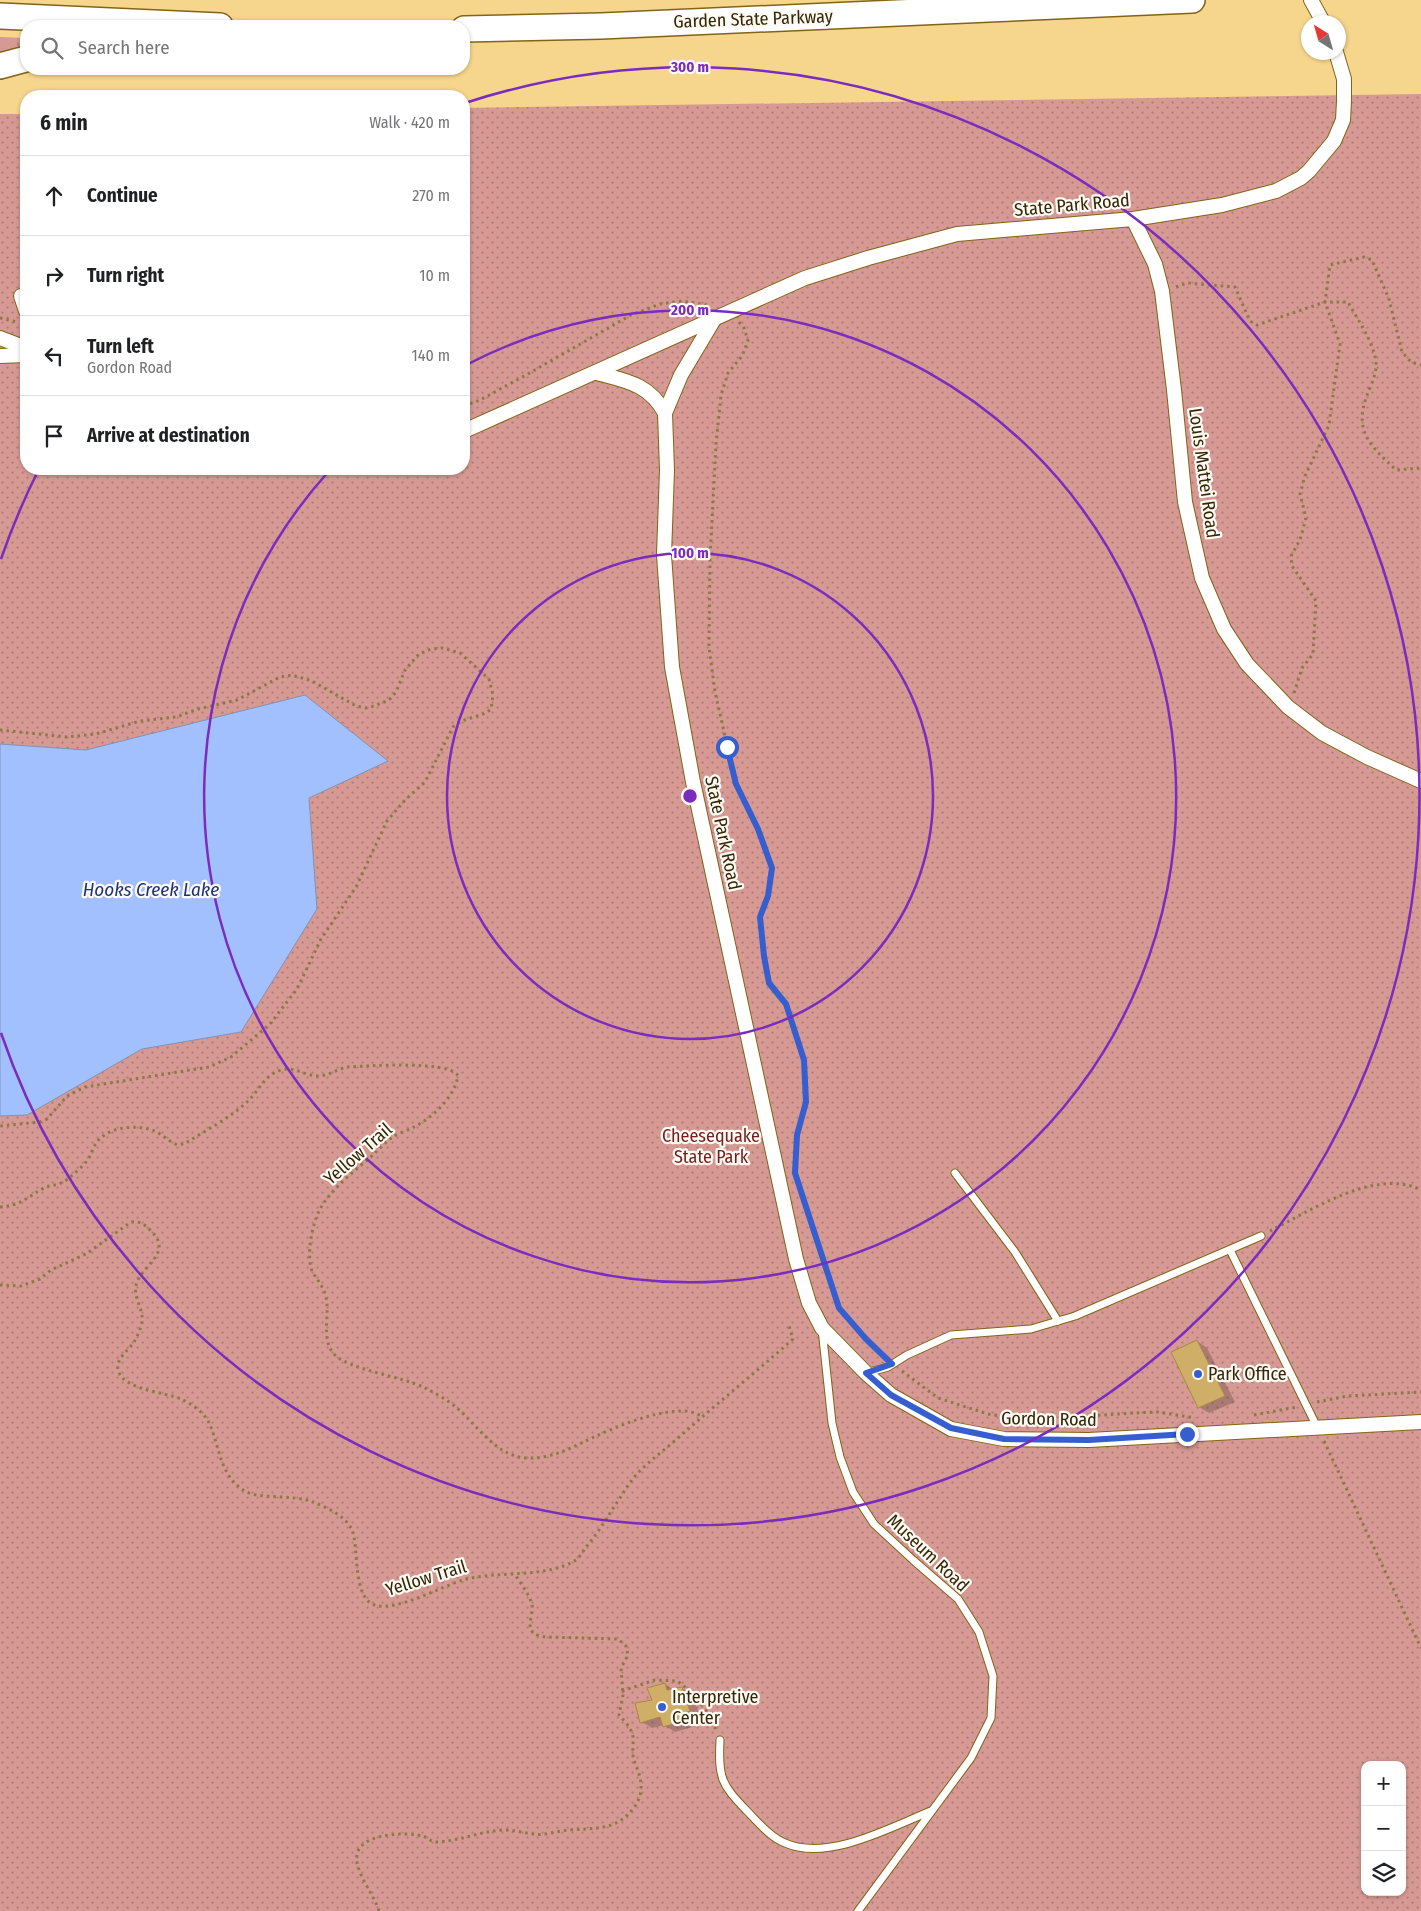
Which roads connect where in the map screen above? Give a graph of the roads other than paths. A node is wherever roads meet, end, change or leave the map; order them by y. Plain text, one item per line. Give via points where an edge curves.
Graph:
1 (1192, 0) edge
2 (1311, 0) edge
3 (1319, 15) edge
4 (0, 16) edge
5 (88, 20) edge
6 (470, 29) edge
7 (1338, 60) edge
8 (20, 61) edge
9 (0, 66) edge
10 (1133, 219) junction
11 (714, 313) junction
12 (0, 338) edge
13 (20, 346) edge
14 (20, 355) edge
15 (0, 356) edge
16 (597, 373) junction
17 (665, 413) junction
18 (470, 428) edge
19 (1421, 782) edge
20 (955, 1173) dead end
21 (782, 1196) joint
22 (1260, 1236) road end
23 (1230, 1250) junction
24 (1058, 1321) junction
25 (822, 1328) junction
26 (866, 1373) junction
27 (1421, 1422) edge
28 (1317, 1427) junction
29 (720, 1740) road end
30 (932, 1811) junction
31 (858, 1911) edge

1 - 6 highway, Garden State Parkway
2 - 3 street
4 - 5 highway
7 - 10 street, State Park Road via 1344,79 1343,120 1329,148 1300,178 1276,191 1222,205
8 - 9 highway
10 - 11 street, State Park Road via 957,234 805,278
10 - 19 street, Louis Mattei Road via 1155,264 1162,291 1186,502 1202,578 1224,629 1247,664 1288,707 1322,734
11 - 16 street, State Park Road
11 - 17 street, State Park Road
12 - 13 street
14 - 15 street
16 - 17 street via 645,388
16 - 18 street, State Park Road
17 - 21 street, State Park Road via 668,470 664,556 672,667 693,782
20 - 24 lane via 1015,1252
21 - 25 street, Gordon Road via 798,1268 809,1303
22 - 23 lane
23 - 24 lane
23 - 28 lane
24 - 26 lane via 1031,1329 951,1335
25 - 26 street, Gordon Road
25 - 30 lane, Museum Road via 832,1423 840,1458 853,1492 874,1524 958,1599 979,1632 993,1676 991,1718 971,1758
26 - 28 street, Gordon Road via 891,1395 951,1428 1004,1439 1089,1440
27 - 28 street, Gordon Road
29 - 30 lane via 721,1778 729,1792 768,1832 784,1843 801,1848 837,1846
30 - 31 lane, Museum Road

